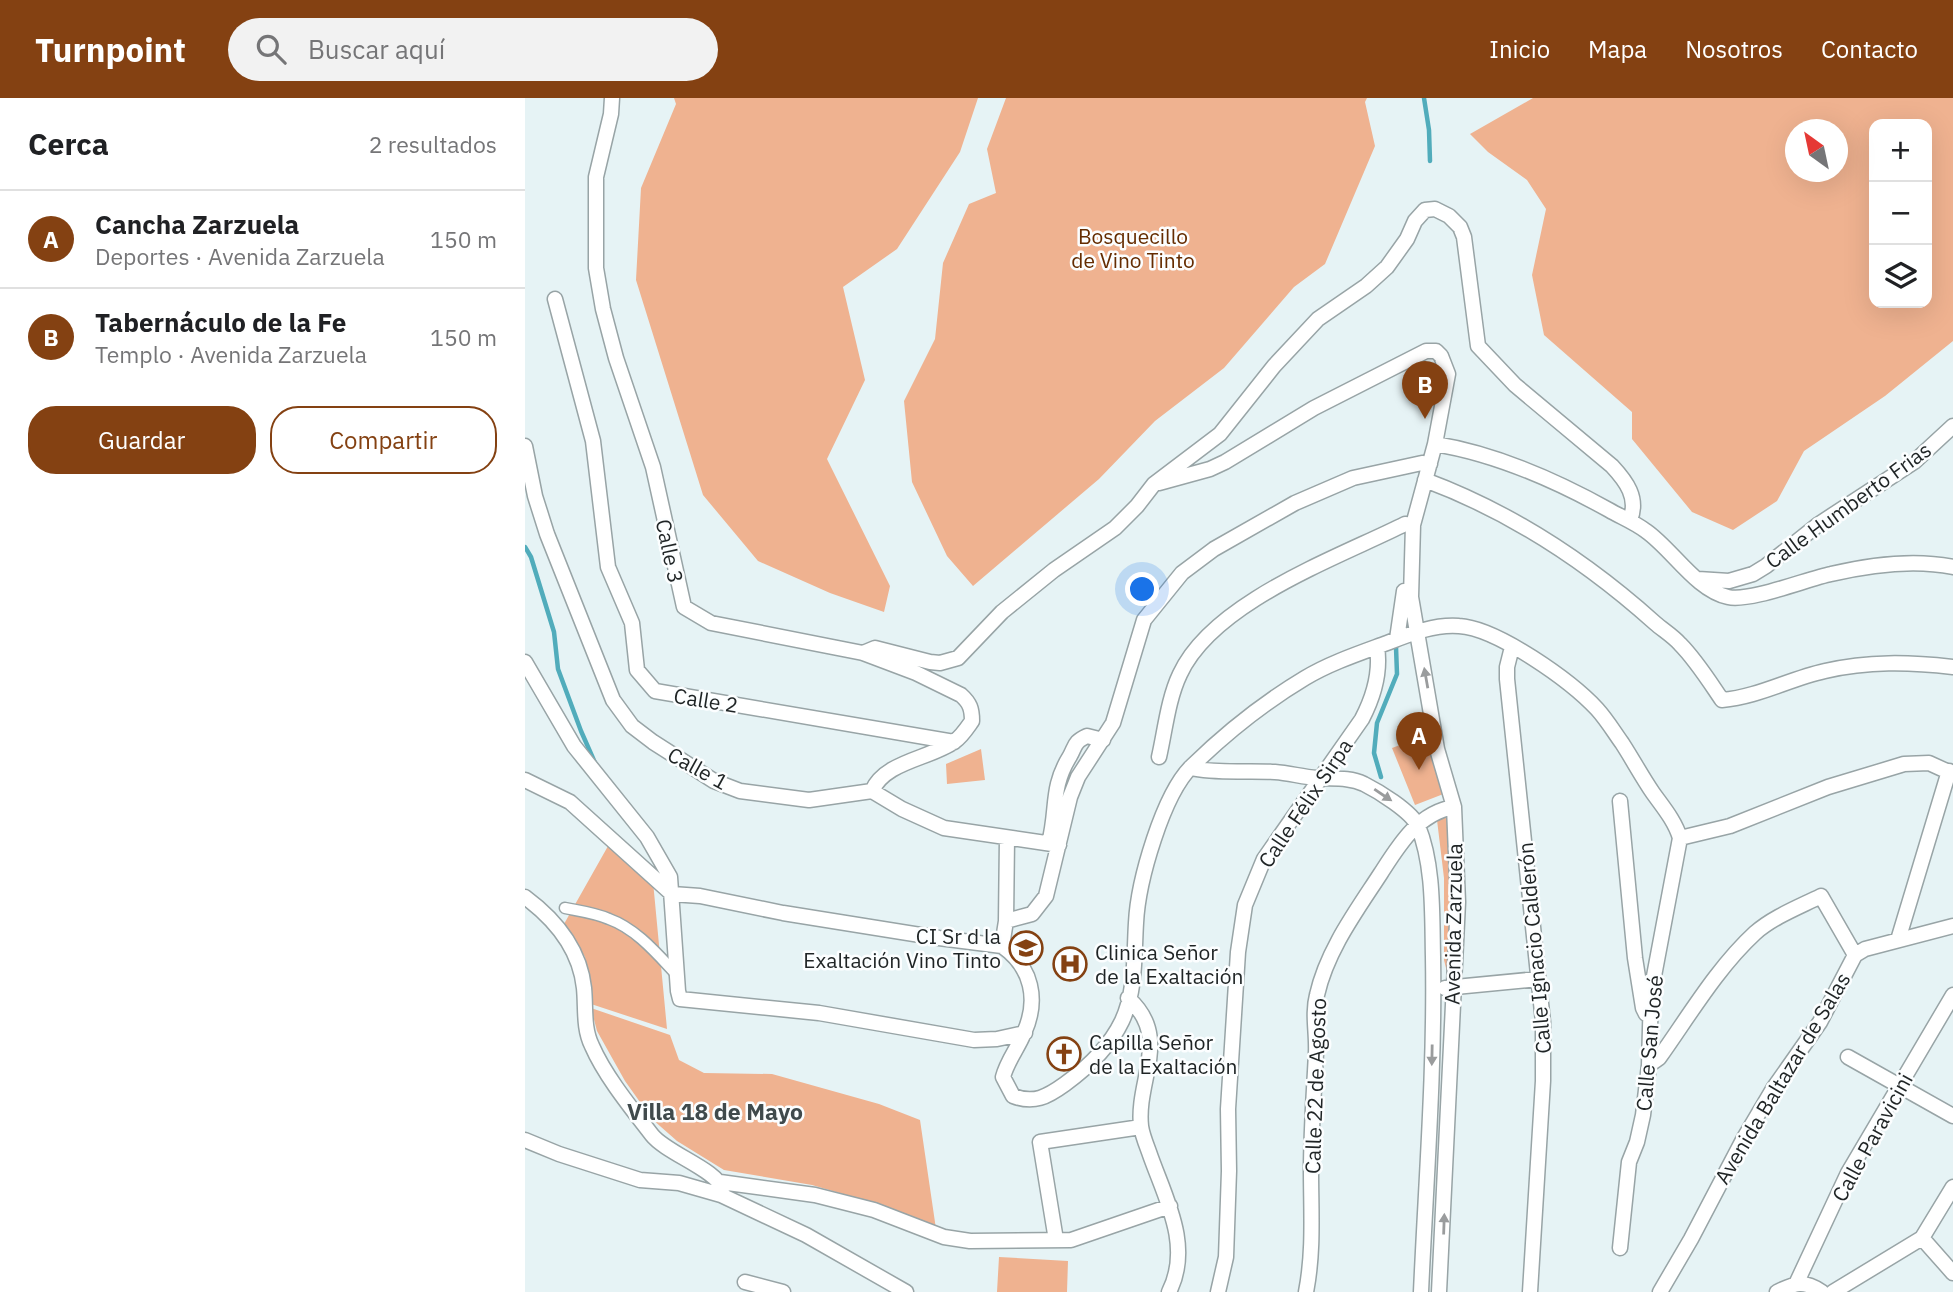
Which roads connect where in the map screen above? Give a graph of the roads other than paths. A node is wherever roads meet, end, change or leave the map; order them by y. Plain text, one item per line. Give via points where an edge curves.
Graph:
1 (612, 98) edge
2 (555, 299) dead end
3 (1436, 353) junction
4 (1953, 426) edge
5 (1435, 444) junction
6 (525, 446) edge
7 (1426, 464) junction
8 (1425, 480) junction
9 (1154, 484) junction
10 (1630, 520) junction
11 (1409, 524) junction
12 (1953, 567) edge
13 (1698, 579) junction
14 (1418, 632) junction
15 (1397, 639) junction
16 (1377, 647) junction
17 (1512, 647) junction
18 (863, 653) junction
19 (525, 662) edge
20 (1953, 667) edge
21 (1103, 740) junction
22 (954, 742) junction
23 (1159, 757) dead end
24 (1190, 768) junction
25 (1951, 772) edge
26 (1319, 778) junction
27 (525, 780) edge
28 (872, 791) junction
29 (1621, 802) dead end
30 (1454, 807) junction
31 (1417, 825) junction
32 (1007, 838) junction
33 (1680, 838) junction
34 (1054, 844) junction
35 (673, 894) junction
36 (525, 897) edge
37 (565, 908) dead end
38 (1006, 921) junction
39 (1953, 926) edge
40 (1898, 940) junction
41 (1002, 946) junction
42 (1854, 955) junction
43 (678, 976) junction
44 (1538, 979) junction
45 (1433, 987) junction
46 (1453, 988) junction
47 (1953, 995) edge
48 (1128, 998) junction
49 (1650, 1017) junction
50 (1025, 1032) junction
51 (1848, 1057) dead end
52 (1649, 1065) junction
53 (1899, 1086) junction
54 (1953, 1116) edge
55 (1141, 1126) junction
56 (525, 1140) edge
57 (1953, 1187) edge
58 (721, 1189) junction
59 (1170, 1206) junction
60 (1922, 1238) junction
61 (1056, 1240) junction
62 (1620, 1248) dead end
63 (1953, 1273) edge
64 (745, 1282) dead end
65 (1797, 1282) junction
66 (783, 1292) edge
67 (906, 1292) edge
68 (1169, 1292) edge
69 (1218, 1292) edge
70 (1306, 1292) edge
71 (1421, 1292) edge
72 (1439, 1292) edge
73 (1530, 1292) edge
74 (1660, 1292) edge
75 (1776, 1292) edge
76 (1822, 1292) edge
77 (1833, 1292) edge

1 - 18 street, Calle 3 via 596,177 596,268 616,358 653,467 680,599 684,607 711,623
2 - 22 street, Calle 2 via 593,441 608,567 632,623 637,670 655,691
3 - 5 street, Avenida Zarzuela via 1448,374
3 - 7 street via 1441,385
3 - 9 street via 1314,408 1210,469
4 - 13 street, Calle Humberto Frias via 1914,462 1819,524 1766,566 1729,580
5 - 7 street, Avenida Zarzuela
5 - 10 street via 1474,451 1517,467
6 - 28 street, Calle 1 via 547,534 613,700 632,726 714,781 740,791 809,800
7 - 8 street, Avenida Zarzuela
7 - 11 street
7 - 21 street via 1353,478 1295,503 1214,549 1182,573 1144,620 1113,723
8 - 11 street, Avenida Zarzuela
8 - 20 street via 1549,540 1624,595 1679,642 1722,699 1742,698 1823,671 1860,664
9 - 10 street via 1220,434 1318,319 1380,273 1402,247 1415,221 1425,210 1435,209 1449,216 1464,237 1476,342 1515,385 1626,481 1632,501
9 - 18 street via 1127,518 1002,612 958,658 940,663 875,648
10 - 13 street
11 - 14 street, Avenida Zarzuela via 1411,597
11 - 15 street
11 - 23 street via 1285,583 1205,638 1179,675
12 - 13 street via 1895,564 1729,597
14 - 15 street
14 - 17 street via 1436,626 1474,628
30 -> 14 street, Avenida Zarzuela via 1437,749
15 - 16 street
16 - 24 street via 1304,678
16 - 26 street, Calle Félix Sirpa via 1378,670 1368,706
17 - 33 street via 1570,685 1598,710
17 - 44 street, Calle Ignacio Calderón via 1507,679
18 - 22 street, Calle 3 via 916,673 968,701 972,720
19 - 35 street via 574,746 660,856
21 - 34 street via 1078,777
21 - 34 street via 1087,736 1077,741 1059,772
22 - 28 street via 903,764
24 - 26 street, Avenida Zarzuela
24 - 48 street via 1172,792 1151,854 1136,922
25 - 33 street via 1929,763 1904,764 1828,787 1730,826
25 - 40 street
26 -> 31 street, Avenida Zarzuela via 1362,782 1409,814
26 - 69 street, Calle Félix Sirpa via 1264,859 1245,905 1229,1096 1226,1257
27 - 35 street via 570,802
28 - 32 street via 944,828
29 - 49 street via 1635,958 1643,1008
30 - 31 street
30 - 46 street, Avenida Zarzuela via 1458,902
31 - 45 street, Avenida Zarzuela via 1430,890
31 - 70 street, Calle 22 de Agosto via 1403,839 1347,926 1317,994 1312,1238
32 - 34 street
32 - 38 street
33 - 49 street, Calle San José
34 - 38 street via 1046,896 1032,914
35 - 41 street
35 - 43 street
36 - 58 street via 563,934 579,960 591,1046 613,1080 655,1138
37 - 43 street via 610,919 629,929
38 - 41 street
39 - 40 street, Avenida Baltazar de Salas
40 - 42 street, Avenida Baltazar de Salas
41 - 50 street via 1024,970 1033,990
42 - 52 street via 1821,897 1771,921 1724,968 1659,1058
42 - 74 street, Avenida Baltazar de Salas via 1820,1021 1744,1138
43 - 50 street via 678,995 684,1000 819,1013 974,1040
44 - 46 street
44 - 73 street, Calle Ignacio Calderón via 1544,1057
45 - 46 street
45 -> 71 street, Avenida Zarzuela
72 -> 46 street, Avenida Zarzuela
47 - 53 street, Calle Paravicini
48 - 50 street via 1122,1020 1101,1052 1056,1091 1035,1100 1013,1096 1003,1077
48 - 55 street via 1142,1015 1150,1038
49 - 52 street, Calle San José
51 - 53 street
52 - 62 street, Calle San José via 1643,1115 1629,1162
53 - 54 street
53 - 65 street, Calle Paravicini via 1848,1172
55 - 59 street
55 - 61 street via 1040,1142
56 - 58 street via 640,1180
57 - 60 street
58 - 61 street via 815,1195 874,1210 944,1237 970,1241
58 - 67 street
59 - 61 street via 1071,1240
59 - 68 street via 1179,1247
60 - 63 street
60 - 77 street
64 - 66 street
65 - 75 street
65 - 76 street

